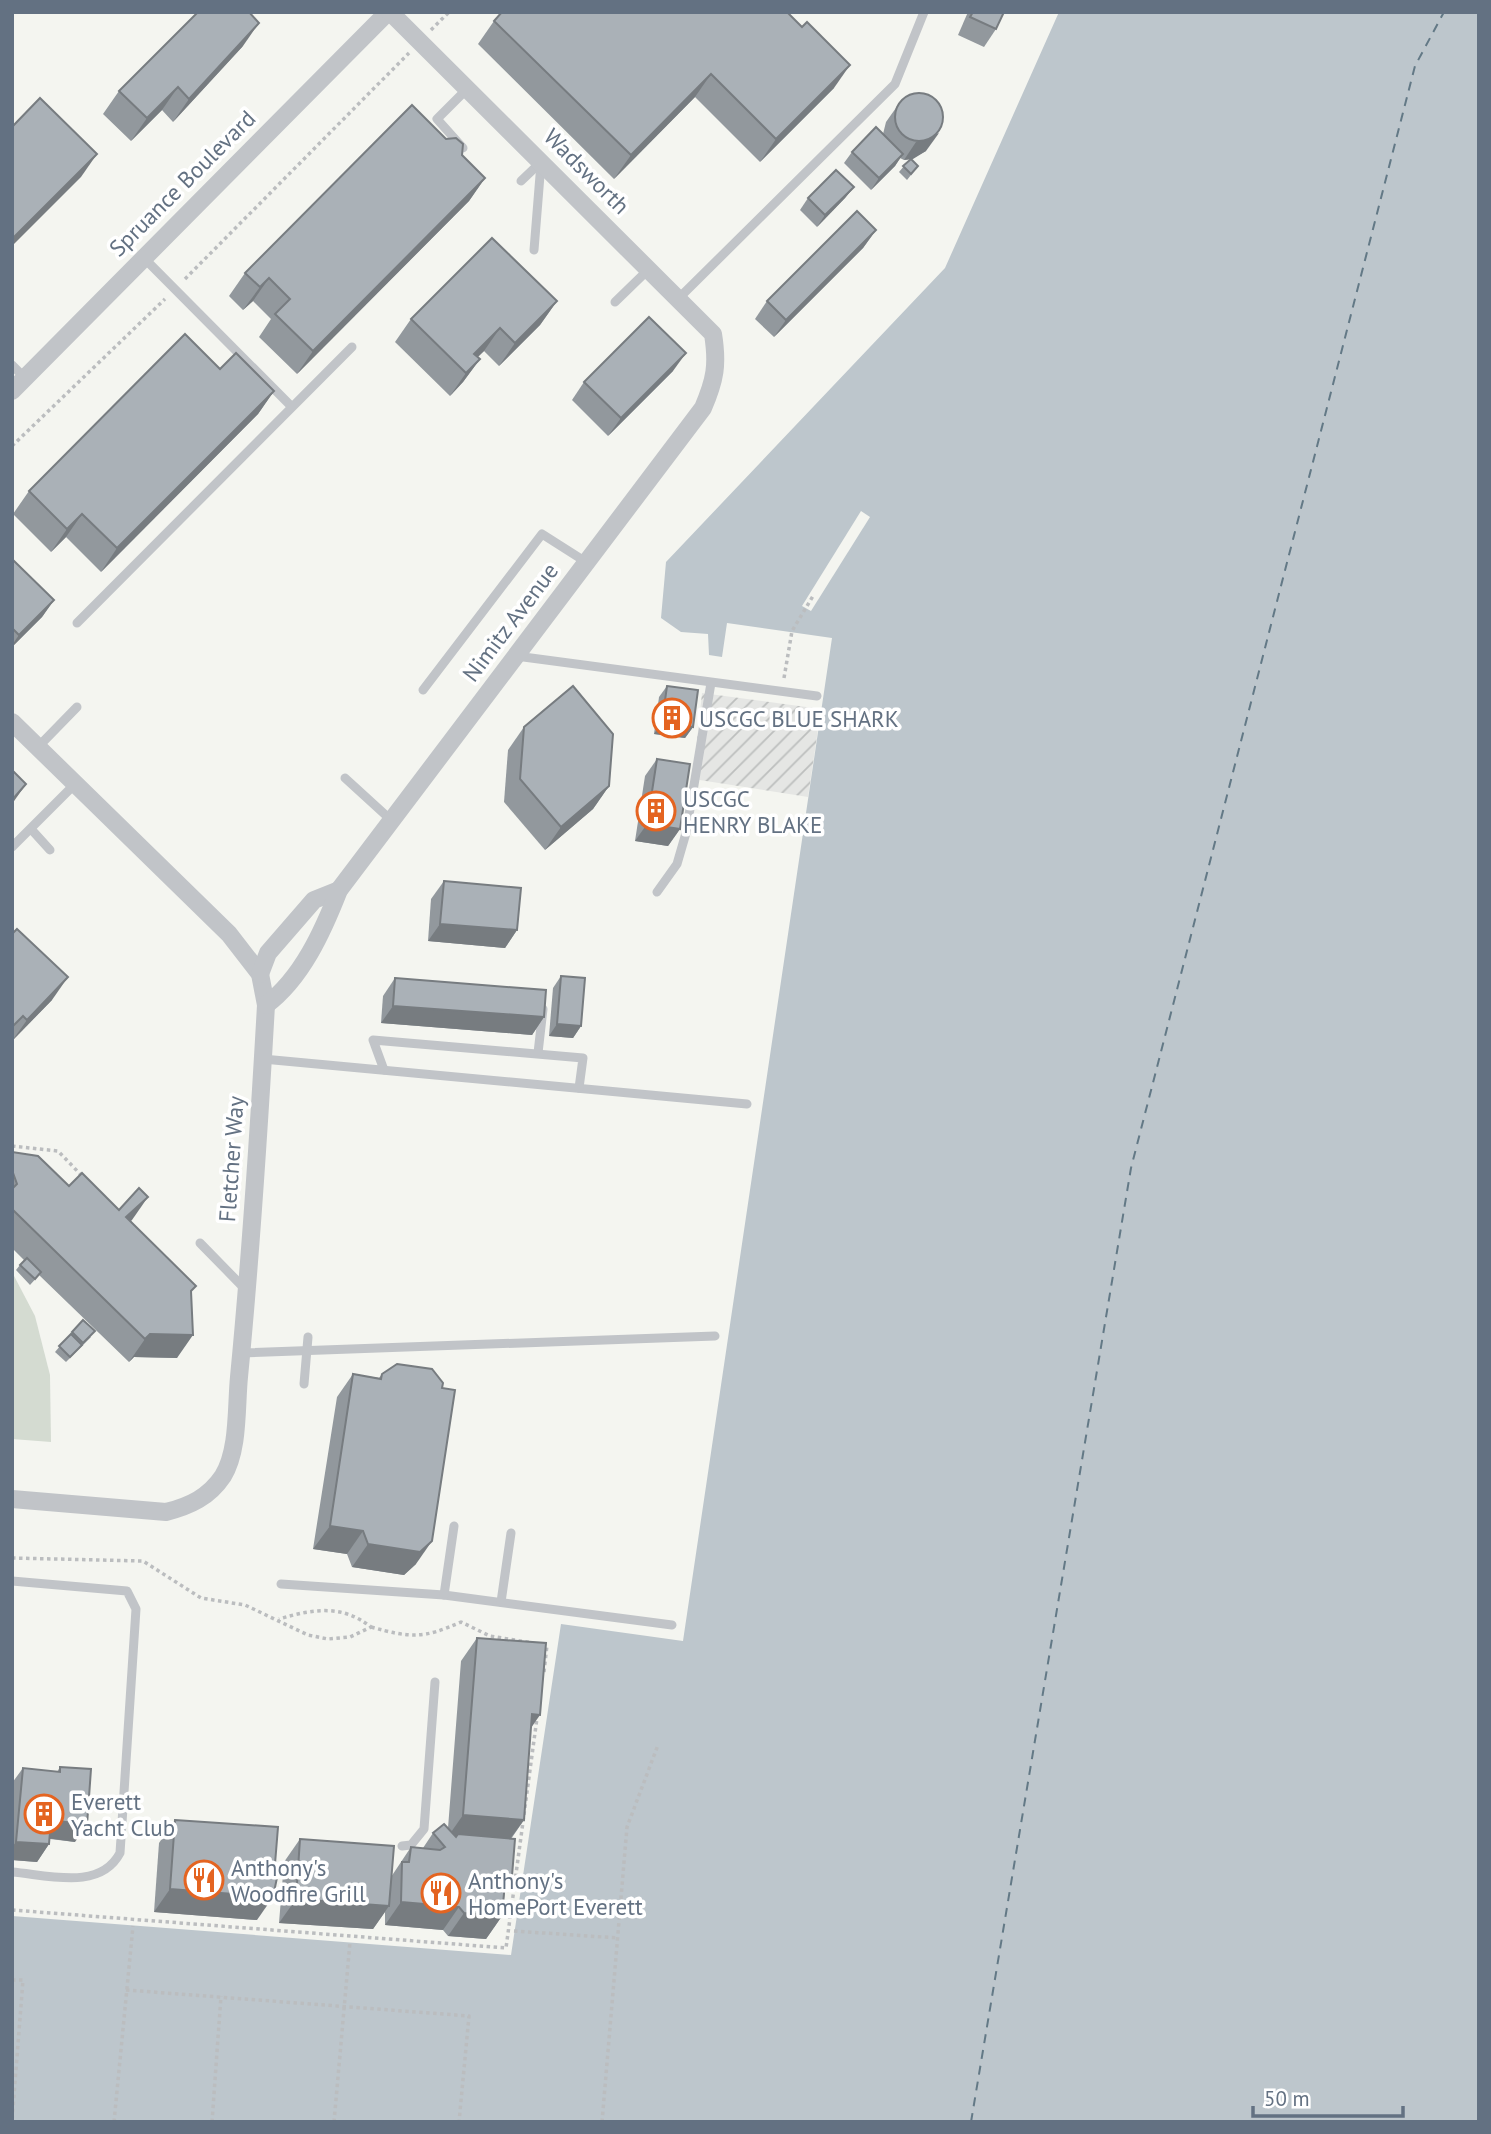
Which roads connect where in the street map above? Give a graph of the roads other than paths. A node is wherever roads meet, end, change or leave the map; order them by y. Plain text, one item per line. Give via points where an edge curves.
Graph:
1 (389, 12) edge
2 (924, 12) edge
3 (468, 88) junction
4 (463, 148) edge
5 (542, 161) junction
6 (521, 181) dead end
7 (534, 250) dead end
8 (143, 257) junction
9 (649, 269) junction
10 (679, 298) junction
11 (615, 302) dead end
12 (352, 347) dead end
13 (16, 378) edge
14 (715, 381) joint
15 (291, 406) junction
16 (586, 562) junction
17 (77, 623) dead end
18 (514, 656) junction
19 (711, 682) junction
20 (423, 690) dead end
21 (817, 696) dead end
22 (77, 706) dead end
23 (12, 722) edge
24 (37, 747) junction
25 (345, 778) dead end
26 (75, 784) junction
27 (391, 820) junction
28 (31, 829) junction
29 (12, 847) edge
30 (50, 850) dead end
31 (339, 890) junction
32 (657, 892) dead end
33 (260, 974) junction
34 (544, 997) edge
35 (266, 1005) junction
36 (538, 1054) junction
37 (263, 1059) junction
38 (384, 1070) junction
39 (579, 1088) junction
40 (747, 1104) dead end
41 (200, 1243) dead end
42 (246, 1290) junction
43 (715, 1336) dead end
44 (308, 1337) dead end
45 (308, 1349) junction
46 (242, 1353) junction
47 (304, 1384) dead end
48 (12, 1499) edge
49 (454, 1526) dead end
50 (511, 1533) dead end
51 (12, 1581) edge
52 (281, 1584) dead end
53 (444, 1595) junction
54 (501, 1602) junction
55 (671, 1625) dead end
56 (435, 1682) dead end
57 (402, 1846) dead end
58 (12, 1872) edge

1 - 3 street, Wadsworth
1 - 8 street, Spruance Boulevard
2 - 10 lane via 895,84
3 - 4 lane via 437,119
3 - 5 street, Wadsworth
5 - 6 lane
5 - 7 lane
5 - 9 street, Wadsworth
8 - 13 street, Spruance Boulevard
8 - 15 lane
9 - 10 street, Wadsworth
9 - 11 lane
10 - 14 street, Wadsworth via 713,334
12 - 15 lane
14 - 16 street, Nimitz Avenue via 703,408
15 - 17 lane
16 - 18 street, Nimitz Avenue
16 - 20 lane via 542,534
18 - 19 lane
18 - 27 street, Nimitz Avenue
19 - 21 lane
19 - 32 lane via 687,833 677,864
22 - 24 lane
23 - 24 street, Fletcher Way
24 - 26 street, Fletcher Way
25 - 27 lane
26 - 28 lane
26 - 33 street, Fletcher Way via 229,934
27 - 31 street, Nimitz Avenue
28 - 29 lane
28 - 30 lane
31 - 33 street, Nimitz Avenue via 314,900 268,953
31 - 35 street, Nimitz Avenue via 323,930 283,993
33 - 35 street, Fletcher Way
34 - 36 lane
35 - 37 street, Fletcher Way
36 - 38 lane via 373,1040
36 - 39 lane via 583,1058
37 - 38 lane
37 - 42 street, Fletcher Way
38 - 39 lane
39 - 40 lane
41 - 42 lane
42 - 46 street, Fletcher Way
43 - 45 lane
44 - 45 lane
45 - 46 lane
45 - 47 lane
46 - 48 street, Fletcher Way via 232,1449 224,1475 205,1497 166,1511
49 - 53 lane
50 - 54 lane
51 - 58 lane via 127,1591 134,1601 120,1853 114,1865 85,1878
52 - 53 lane
53 - 54 lane
54 - 55 lane
56 - 57 lane via 424,1829 411,1845

